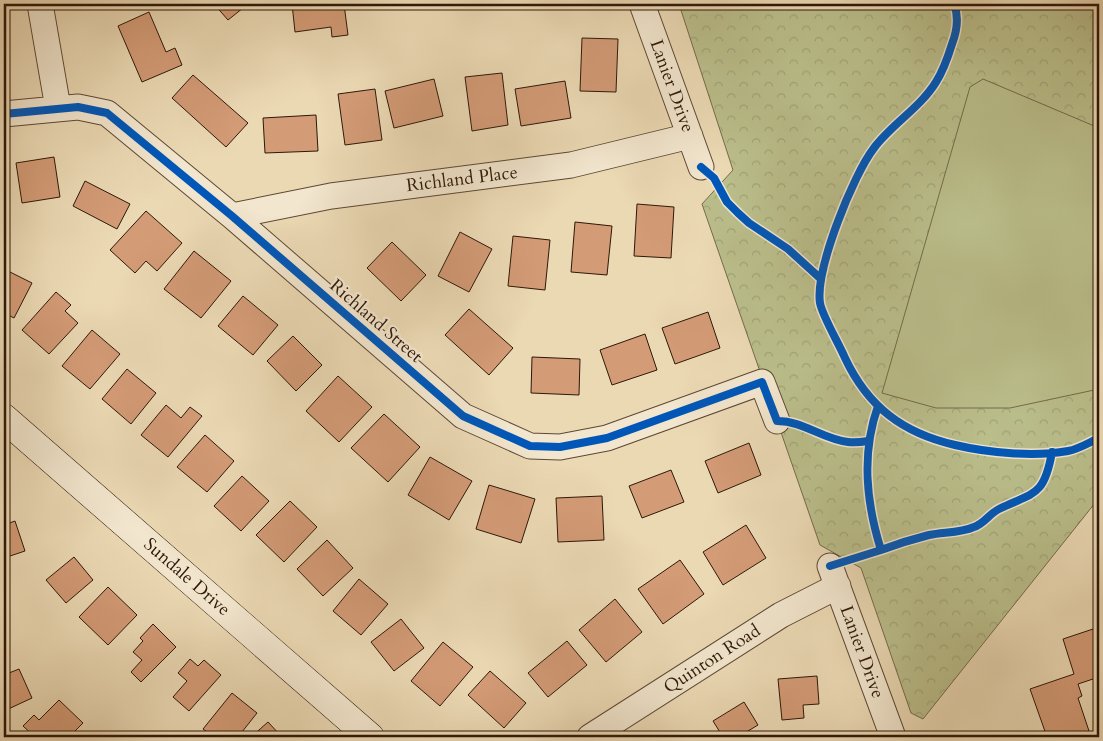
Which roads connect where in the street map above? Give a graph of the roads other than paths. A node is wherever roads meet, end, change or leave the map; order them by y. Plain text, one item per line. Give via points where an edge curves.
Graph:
1 (40, 4) edge
2 (642, 4) edge
3 (58, 108) junction
4 (4, 114) edge
5 (690, 136) junction
6 (701, 168) dead end
7 (232, 216) junction
8 (4, 418) edge
9 (777, 421) dead end
10 (834, 576) joint
11 (370, 737) edge
12 (590, 737) edge
13 (893, 737) edge

1 - 3 street
2 - 5 street, Lanier Drive
3 - 4 street, Richland Street
3 - 7 street, Richland Street via 78,107 108,113
5 - 6 street, Lanier Drive
5 - 7 street, Richland Place via 571,165 331,196
7 - 9 street, Richland Street via 463,416 530,446 560,447 607,438 762,382
8 - 11 street, Sundale Drive
10 - 12 street, Quinton Road via 782,615
10 - 13 street, Lanier Drive

